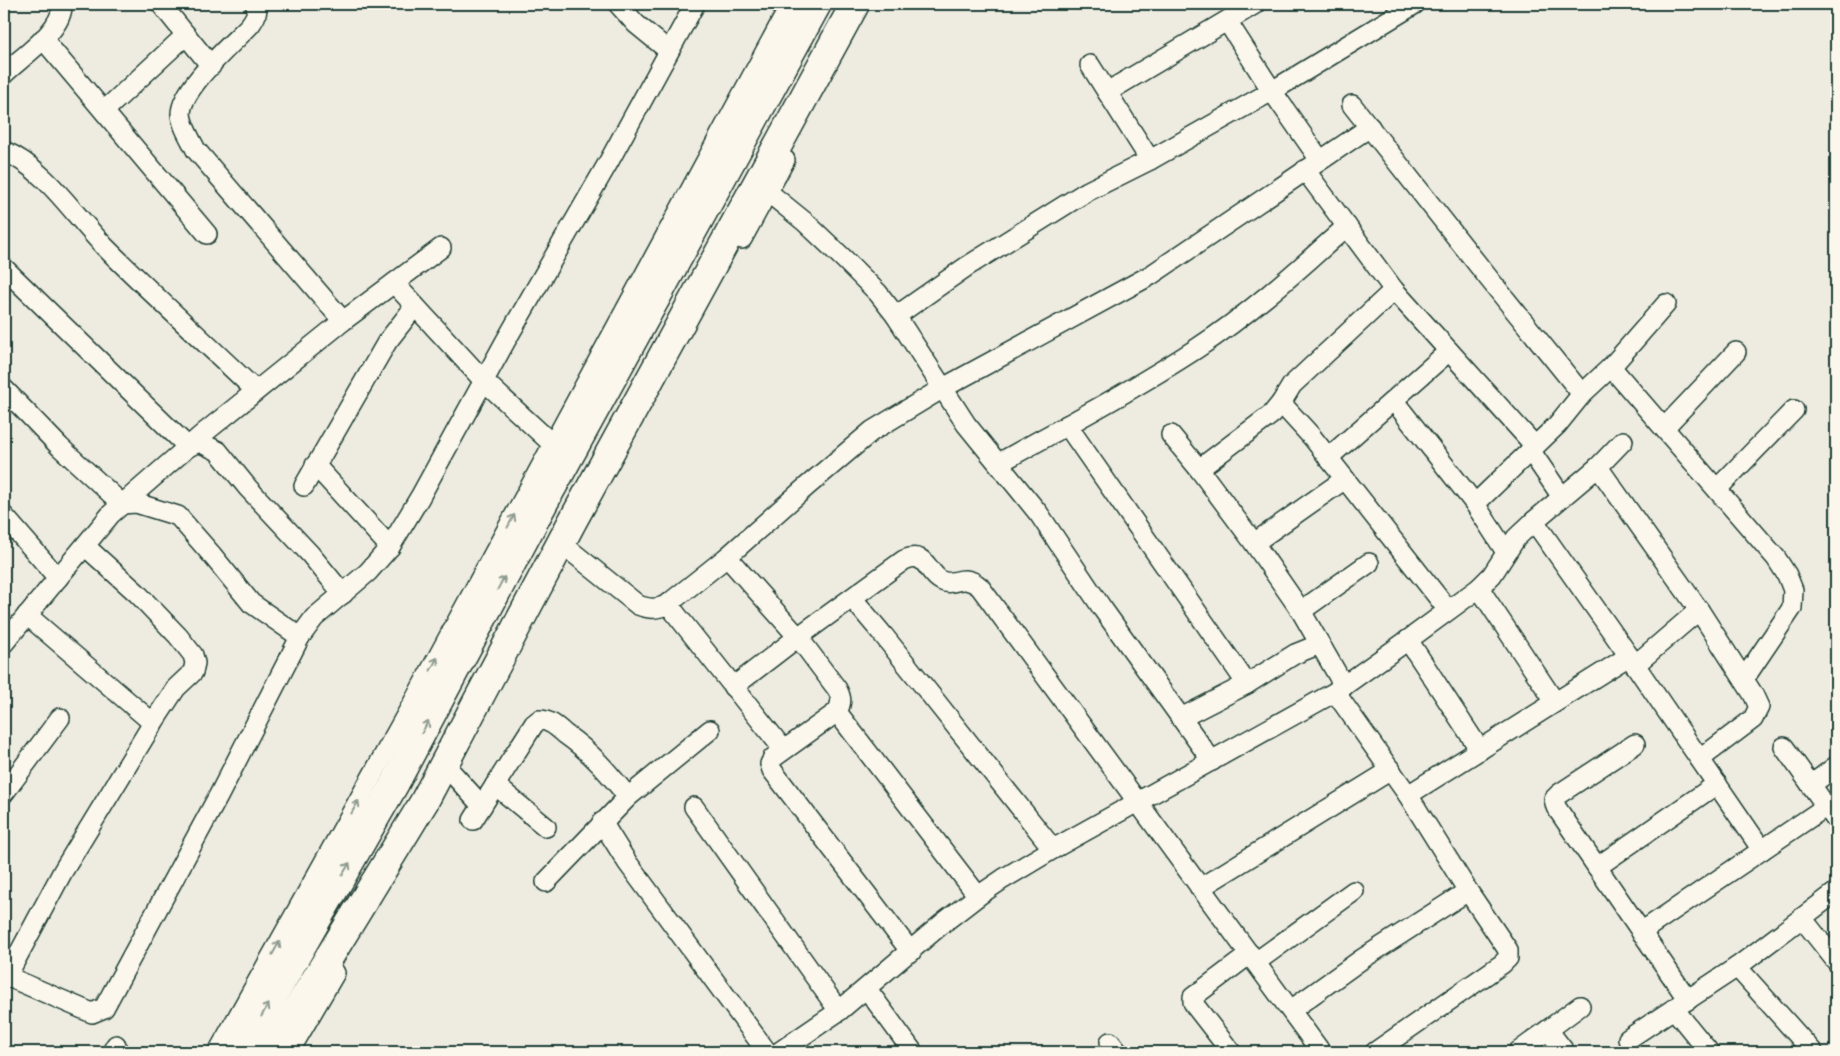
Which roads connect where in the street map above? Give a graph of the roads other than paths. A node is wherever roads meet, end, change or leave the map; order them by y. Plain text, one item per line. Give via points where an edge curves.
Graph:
1 (62, 4) edge
2 (161, 4) edge
3 (254, 4) edge
4 (618, 4) edge
5 (695, 4) edge
6 (791, 4) edge
7 (816, 4) edge
8 (855, 4) edge
9 (868, 4) edge
10 (1255, 4) edge
11 (1415, 4) edge
12 (1227, 21) junction
13 (186, 35) junction
14 (43, 39) junction
15 (669, 51) junction
16 (1090, 65) dead end
17 (211, 66) junction
18 (6, 67) edge
19 (1272, 91) junction
20 (1107, 92) junction
21 (1352, 105) dead end
22 (104, 111) junction
23 (1370, 127) junction
24 (4, 151) edge
25 (1150, 160) junction
26 (1313, 165) junction
27 (763, 188) junction
28 (1347, 226) junction
29 (207, 234) dead end
30 (441, 248) dead end
31 (4, 268) edge
32 (394, 283) junction
33 (1394, 290) junction
34 (1666, 304) dead end
35 (416, 306) junction
36 (896, 316) junction
37 (343, 321) junction
38 (1450, 351) junction
39 (1736, 352) dead end
40 (1612, 367) junction
41 (484, 381) junction
42 (943, 388) junction
43 (4, 389) edge
44 (256, 391) junction
45 (1582, 394) junction
46 (1394, 401) junction
47 (1281, 403) junction
48 (1794, 410) dead end
49 (1067, 425) junction
50 (1664, 428) junction
51 (1171, 434) dead end
52 (1623, 441) dead end
53 (188, 447) junction
54 (1532, 448) junction
55 (560, 452) junction
56 (1328, 458) junction
57 (999, 463) junction
58 (315, 465) junction
59 (1598, 467) junction
60 (1199, 469) junction
61 (1345, 478) junction
62 (304, 486) dead end
63 (1716, 489) junction
64 (1562, 497) junction
65 (122, 504) junction
66 (1475, 504) junction
67 (4, 516) edge
68 (1534, 521) junction
69 (1254, 543) junction
70 (85, 546) junction
71 (390, 547) junction
72 (565, 547) junction
73 (1506, 552) junction
74 (727, 557) junction
75 (1369, 563) dead end
76 (58, 578) junction
77 (1479, 588) junction
78 (343, 594) junction
79 (853, 599) junction
80 (668, 604) junction
81 (1448, 610) junction
82 (1699, 610) junction
83 (1301, 612) junction
84 (27, 615) junction
85 (300, 637) junction
86 (798, 637) junction
87 (1408, 640) junction
88 (4, 643) edge
89 (1320, 644) junction
90 (1632, 660) junction
91 (1744, 679) junction
92 (1247, 684) junction
93 (733, 687) junction
94 (1339, 689) junction
95 (1555, 702) junction
96 (837, 712) junction
97 (60, 718) dead end
98 (1181, 718) junction
99 (152, 723) junction
100 (710, 730) dead end
101 (1635, 744) dead end
102 (1784, 747) dead end
103 (783, 750) junction
104 (1480, 750) junction
105 (1700, 759) junction
106 (1212, 761) junction
107 (1836, 766) edge
108 (448, 768) junction
109 (1391, 770) junction
110 (1717, 784) junction
111 (1811, 784) junction
112 (495, 785) junction
113 (4, 793) edge
114 (1408, 795) junction
115 (628, 797) junction
116 (1138, 802) junction
117 (694, 807) dead end
118 (1831, 813) edge
119 (602, 822) junction
120 (546, 827) dead end
121 (1053, 848) junction
122 (1762, 850) junction
123 (1597, 867) junction
124 (546, 882) dead end
125 (1200, 888) junction
126 (1354, 891) dead end
127 (1468, 891) junction
128 (1836, 892) edge
129 (978, 896) junction
130 (1802, 918) junction
131 (1641, 932) junction
132 (911, 952) junction
133 (1253, 958) junction
134 (1836, 961) edge
135 (1737, 967) junction
136 (5, 976) edge
137 (867, 989) junction
138 (1681, 1004) junction
139 (1580, 1006) dead end
140 (1291, 1010) junction
141 (839, 1011) junction
142 (1548, 1030) junction
143 (1628, 1039) dead end
144 (1225, 1050) edge
145 (218, 1052) edge
146 (241, 1052) edge
147 (271, 1052) edge
148 (289, 1052) edge
149 (767, 1052) edge
150 (779, 1052) edge
151 (913, 1052) edge
152 (1321, 1052) edge
153 (1375, 1052) edge
154 (1518, 1052) edge
155 (1565, 1052) edge
156 (1709, 1052) edge
157 (1813, 1052) edge

1 - 14 street via 57,22
2 - 13 street
3 - 17 street via 257,15
4 - 15 street via 636,24
5 - 15 street
6 - 55 street
7 - 55 highway
8 - 27 highway
9 - 27 street
10 - 12 street
11 - 19 street
12 - 19 street
12 - 20 street
13 - 17 street
13 - 22 street
14 - 18 street
14 - 22 street
15 - 41 street
16 - 20 street
17 - 37 street via 195,82 185,98 181,113 196,150
19 - 25 street
19 - 26 street
20 - 25 street
21 - 23 street
22 - 29 street
23 - 26 street
23 - 45 street
24 - 44 street via 36,171 104,246
25 - 36 street via 1086,192 966,267
26 - 28 street
26 - 42 street via 1151,275
27 - 36 street via 844,259
27 - 72 highway
28 - 33 street
28 - 49 street via 1246,313 1197,348
30 - 32 street
31 - 53 street
32 - 35 street
32 - 37 street
33 - 38 street
33 - 47 street via 1292,384
34 - 40 street
35 - 41 street
35 - 58 street via 387,342
36 - 42 street
37 - 44 street
38 - 46 street
38 - 54 street
39 - 50 street
40 - 45 street
40 - 50 street
41 - 55 street
41 - 71 street
42 - 57 street via 966,424
42 - 74 street via 872,431
43 - 65 street
44 - 53 street
45 - 54 street via 1557,426
46 - 56 street
46 - 66 street
47 - 56 street
47 - 60 street via 1272,414
48 - 63 street
49 - 57 street
49 - 92 street
50 - 63 street
51 - 60 street
52 - 59 street
53 - 65 street
53 - 78 street via 200,442 218,451
54 - 64 street
54 - 66 street
145 -> 55 street via 414,701
146 -> 55 highway via 395,783
56 - 61 street
57 - 98 street via 1039,514
58 - 62 street
58 - 71 street
59 - 64 street
59 - 82 street
60 - 69 street
61 - 69 street
61 - 81 street
63 - 91 street via 1776,558 1793,590 1792,608
64 - 68 street
65 - 70 street
65 - 85 street via 136,503 178,516 252,603
66 - 73 street
67 - 76 street
68 - 73 street
68 - 90 street
69 - 83 street
70 - 76 street
70 - 99 street via 137,593 193,655 193,672 176,688
71 - 78 street
72 - 80 street via 638,604 649,609
72 - 108 highway
73 - 77 street via 1492,575
74 - 80 street
74 - 86 street
75 - 83 street
76 - 84 street
77 - 81 street
77 - 95 street
78 - 85 street via 314,618
79 - 86 street
79 - 116 street via 913,556 919,557 942,581 974,582
79 - 121 street
80 - 93 street
81 - 87 street
82 - 90 street
82 - 91 street
83 - 89 street
84 - 88 street
84 - 99 street
85 - 136 street via 104,1008 92,1012
86 - 93 street
86 - 96 street via 842,697
87 - 94 street
87 - 104 street
89 - 92 street via 1295,654
89 - 94 street
90 - 95 street
90 - 105 street
91 - 105 street via 1759,707 1754,719
92 - 98 street
93 - 103 street
94 - 106 street
94 - 109 street
95 - 104 street
96 - 103 street
96 - 129 street
97 - 113 street
98 - 106 street
99 - 136 street via 62,871
100 - 115 street
101 - 123 street via 1554,799 1556,807
102 - 111 street
103 - 132 street via 773,758 772,770
104 - 114 street
105 - 110 street
106 - 116 street
107 - 111 street
108 - 112 street via 478,813
108 - 147 highway
108 - 148 street
109 - 114 street
109 - 125 street
110 - 122 street
110 - 123 street
111 - 118 street
112 - 115 street via 534,724 547,720 591,754
112 - 120 street
114 - 127 street
115 - 119 street
116 - 121 street
116 - 125 street
117 - 141 street
118 - 122 street
119 - 124 street
119 - 149 street via 626,862
121 - 129 street
122 - 131 street
123 - 131 street
125 - 133 street
126 - 133 street
127 - 140 street via 1362,959
127 - 153 street via 1508,950 1508,958
128 - 130 street
129 - 132 street
130 - 134 street
130 - 135 street
131 - 138 street
132 - 137 street
133 - 140 street
133 - 144 street via 1193,997 1196,1007
135 - 138 street
135 - 157 street
137 - 141 street
137 - 151 street
138 - 143 street
138 - 156 street
139 - 142 street
140 - 152 street
141 - 150 street
142 - 154 street
142 - 155 street

